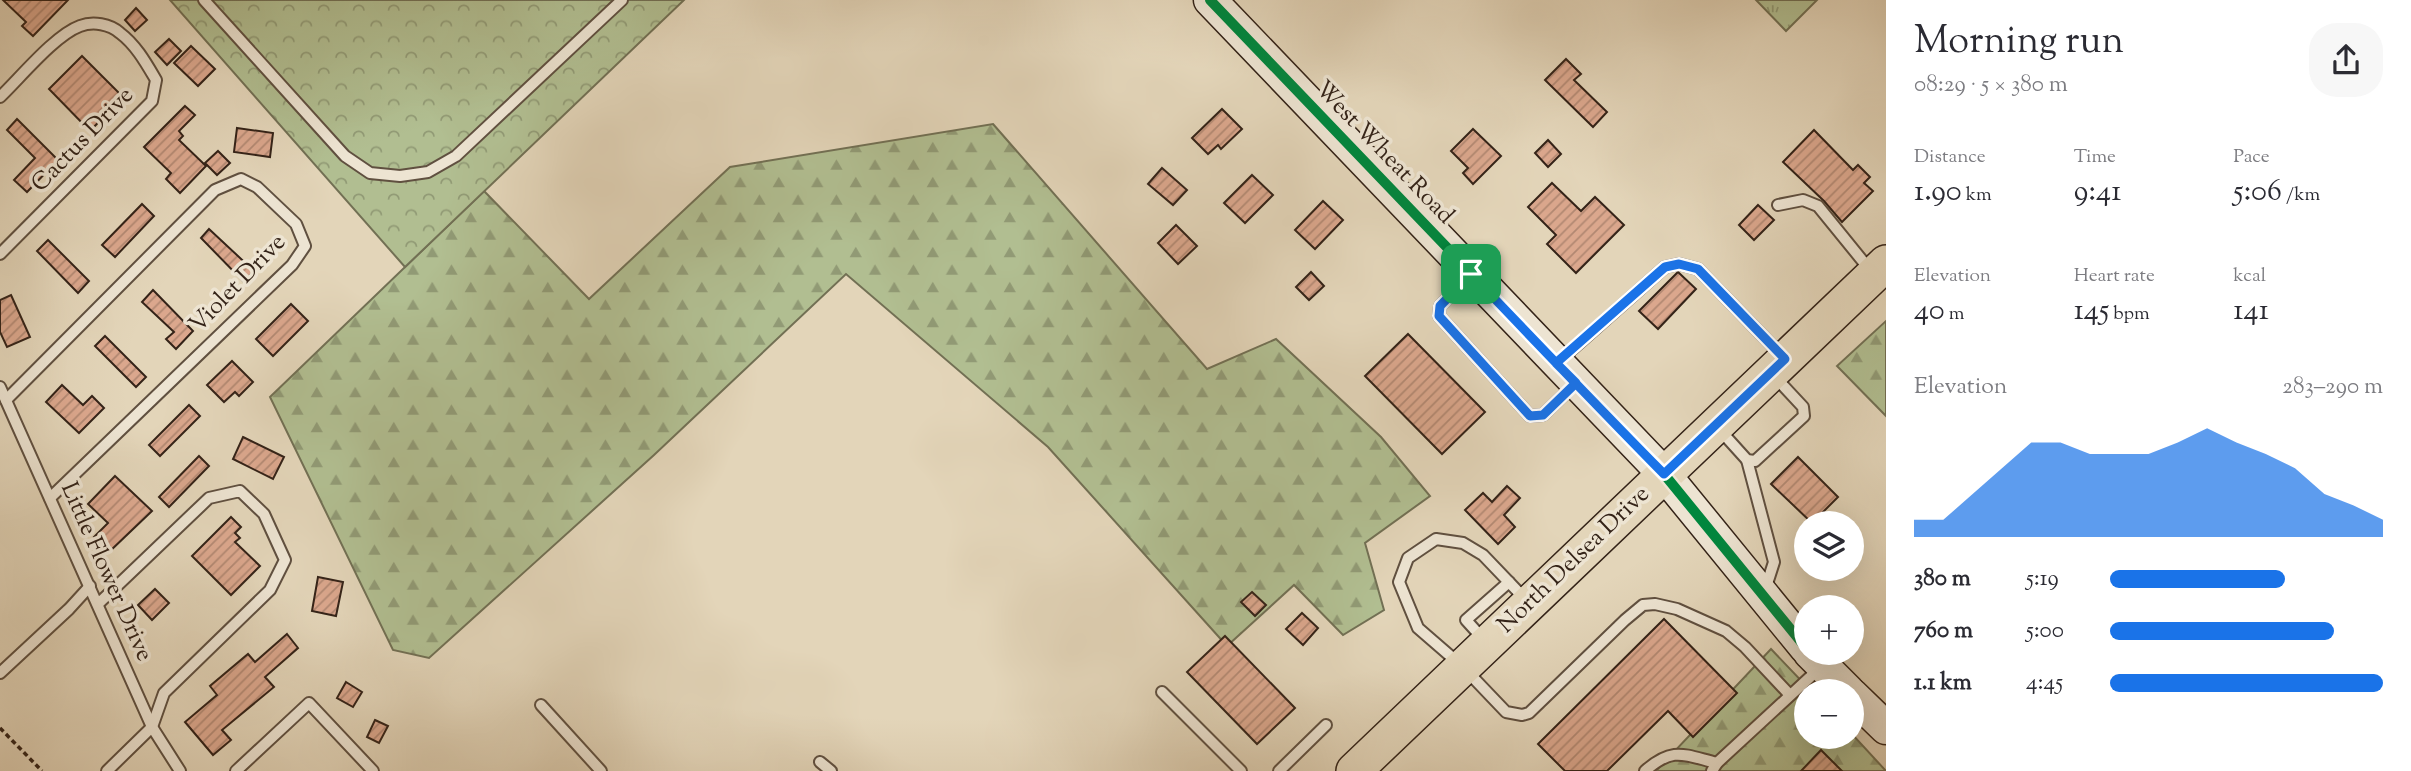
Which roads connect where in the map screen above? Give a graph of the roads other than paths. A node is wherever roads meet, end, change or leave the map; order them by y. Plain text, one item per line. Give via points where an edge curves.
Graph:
1 (204, 0) edge
2 (622, 0) edge
3 (1210, 0) edge
4 (0, 97) edge
5 (1778, 205) dead end
6 (0, 254) edge
7 (1880, 269) edge
8 (1471, 274) junction
9 (1778, 366) junction
10 (1566, 373) junction
11 (0, 387) edge
12 (6, 400) junction
13 (1715, 426) junction
14 (1747, 460) junction
15 (1664, 474) junction
16 (50, 498) junction
17 (90, 586) junction
18 (1519, 593) junction
19 (1763, 596) junction
20 (99, 604) junction
21 (1794, 634) edge
22 (1475, 655) junction
23 (1807, 665) edge
24 (1821, 665) edge
25 (2, 668) edge
26 (1836, 679) edge
27 (1162, 692) dead end
28 (1789, 694) junction
29 (541, 705) dead end
30 (1864, 707) edge
31 (1326, 725) dead end
32 (152, 727) junction
33 (1886, 728) edge
34 (820, 762) dead end
35 (1714, 767) edge
36 (1235, 769) edge
37 (107, 771) edge
38 (180, 771) edge
39 (236, 771) edge
40 (373, 771) edge
41 (601, 771) edge
42 (831, 771) edge
43 (1279, 771) edge
44 (1354, 771) edge
45 (1645, 771) edge

1 - 2 lane via 345,156 370,173 400,176 428,172 456,156
3 - 8 street, West Wheat Road
4 - 6 lane, Cactus Drive via 62,37 81,25 100,23 119,32 142,56 156,80 152,101
5 - 7 lane via 1803,200 1818,206
7 - 9 main road, North Delsea Drive
8 - 10 street, West Wheat Road
8 - 10 lane via 1440,306 1439,316 1530,416 1543,415
9 - 10 lane via 1698,269 1679,264 1665,267
9 - 13 main road, North Delsea Drive
9 - 14 lane via 1804,416 1755,461
10 - 15 street, West Wheat Road
11 - 12 lane, Little Flower Drive
12 - 16 lane, Little Flower Drive
12 - 16 lane, Violet Drive via 215,190 241,179 257,187 296,224 305,246 292,264
13 - 14 lane
13 - 15 main road, North Delsea Drive
14 - 19 lane via 1774,562
15 - 18 main road, North Delsea Drive
15 - 19 street, West Wheat Road
16 - 17 lane, Little Flower Drive
17 - 20 lane, Little Flower Drive
17 - 25 lane
18 - 22 main road, North Delsea Drive
18 - 22 lane via 1483,555 1463,543 1436,539 1408,558 1399,582 1418,628
19 - 21 street, West Wheat Road
20 - 32 lane, Little Flower Drive
20 - 32 lane via 209,498 240,491 264,514 285,560 270,590 164,693
22 - 28 lane via 1506,712 1522,715 1625,620 1643,605 1655,604 1677,608 1726,631
22 - 44 main road, North Delsea Drive
23 - 28 lane
24 - 26 street, West Wheat Road
27 - 36 lane
28 - 35 lane
29 - 41 lane
30 - 33 street, West Wheat Road
31 - 43 lane
32 - 37 lane
32 - 38 lane, Little Flower Drive
34 - 42 lane
35 - 45 lane via 1676,754 1663,757
39 - 40 lane via 309,703

